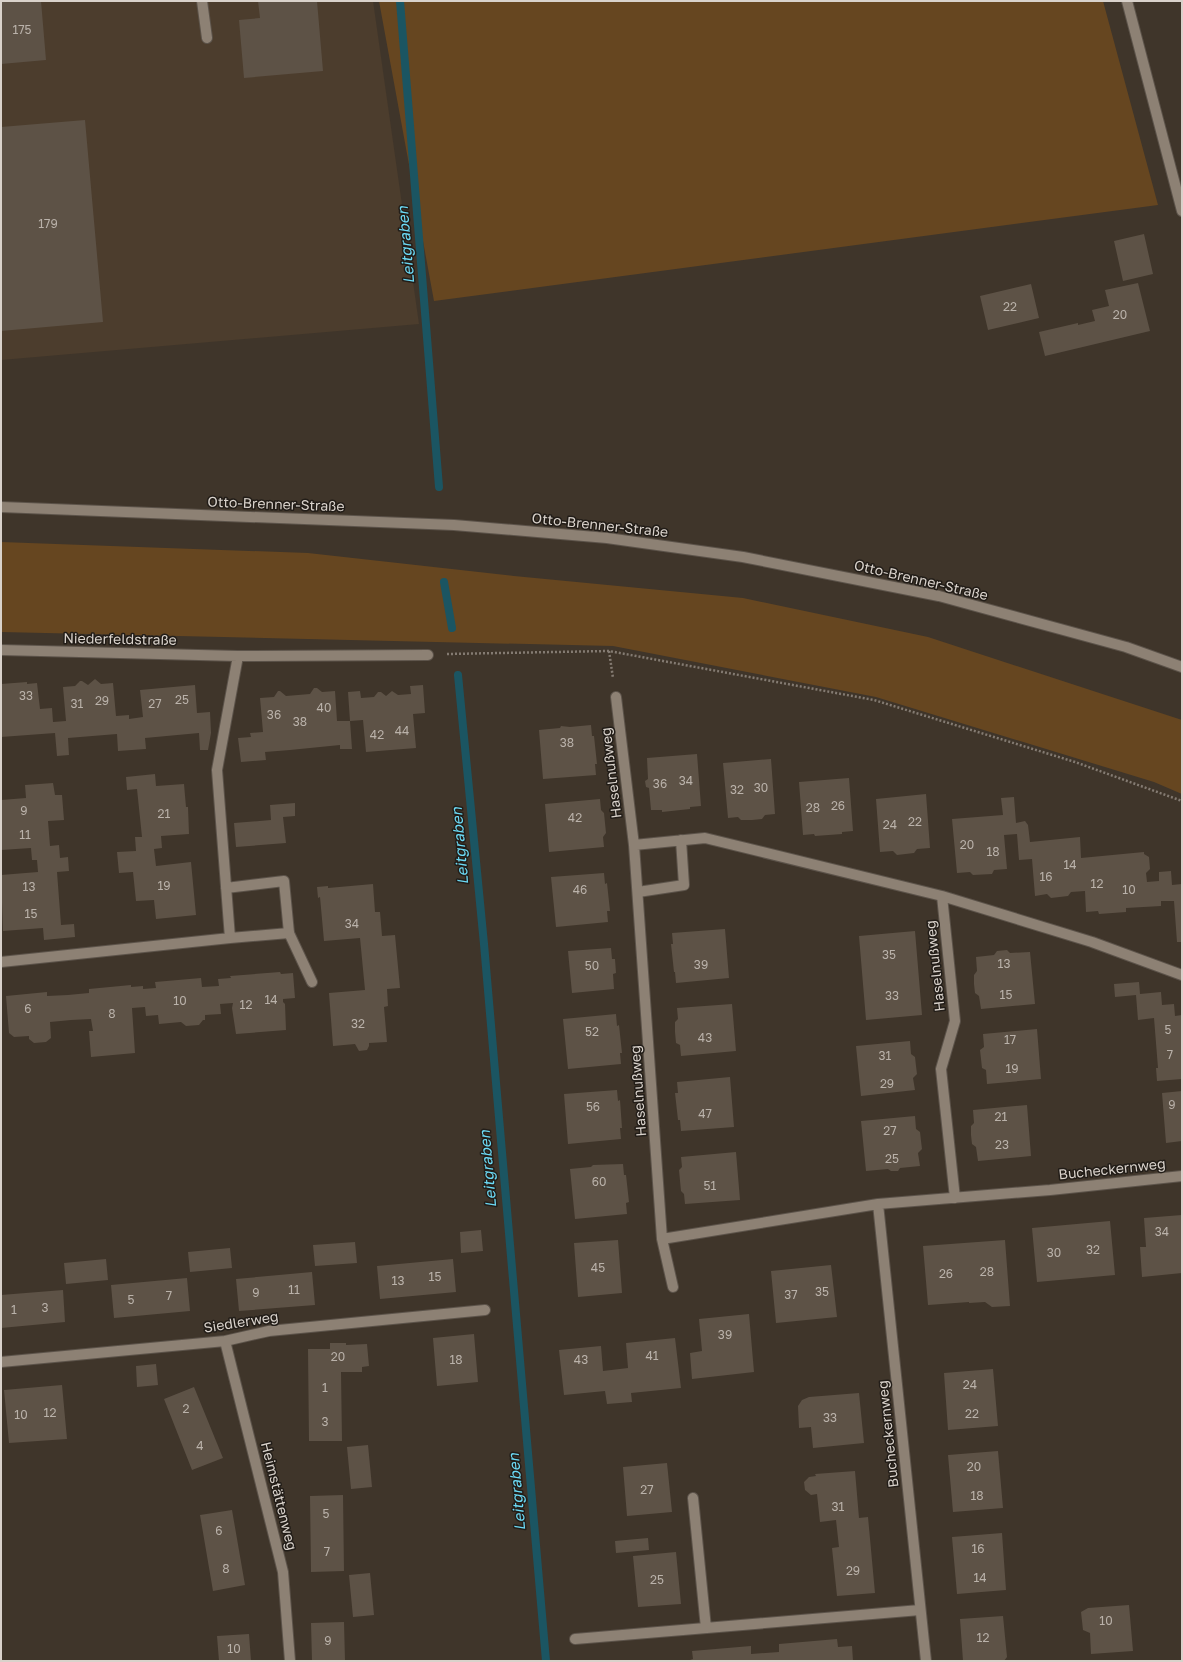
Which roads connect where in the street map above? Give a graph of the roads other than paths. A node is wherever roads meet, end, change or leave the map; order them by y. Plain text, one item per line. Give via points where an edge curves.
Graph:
1 (202, 1) edge
2 (1127, 1) edge
3 (207, 38) dead end
4 (1182, 211) edge
5 (1, 507) edge
6 (1, 650) edge
7 (428, 655) road end
8 (238, 656) junction
9 (1182, 668) edge
10 (616, 697) road end
11 (681, 840) junction
12 (634, 845) junction
13 (226, 888) junction
14 (638, 892) junction
15 (942, 896) junction
16 (290, 933) junction
17 (230, 938) junction
18 (1, 962) edge
19 (1182, 975) edge
20 (312, 982) dead end
21 (1182, 1176) edge
22 (955, 1198) junction
23 (878, 1204) junction
24 (662, 1240) junction
25 (673, 1287) dead end
26 (485, 1310) dead end
27 (225, 1341) junction
28 (1, 1362) edge
29 (693, 1498) dead end
30 (920, 1610) junction
31 (706, 1628) junction
32 (575, 1639) dead end
33 (290, 1661) edge
34 (926, 1661) edge

1 - 3 street
2 - 4 street
5 - 9 street, Otto-Brenner-Straße via 454,525 614,539 743,557 938,596 1126,647
6 - 8 street, Niederfeldstraße
7 - 8 street, Niederfeldstraße
8 - 13 street via 217,770
10 - 12 street, Haselnußweg
11 - 12 street
11 - 14 street via 684,885
11 - 15 street via 705,838
12 - 14 street, Haselnußweg
13 - 16 street via 284,881
13 - 17 street
14 - 24 street, Haselnußweg
15 - 19 street via 1092,942
15 - 22 street, Haselnußweg via 955,1021 942,1069
16 - 17 street
16 - 20 street
17 - 18 street
21 - 22 street, Bucheckernweg
22 - 23 street, Bucheckernweg
23 - 24 street, Bucheckernweg
23 - 30 street, Bucheckernweg
24 - 25 street, Haselnußweg
26 - 27 street, Siedlerweg via 269,1331
27 - 28 street, Siedlerweg
27 - 33 street, Heimstättenweg via 283,1572
29 - 31 street
30 - 31 street
30 - 34 street, Bucheckernweg
31 - 32 street

